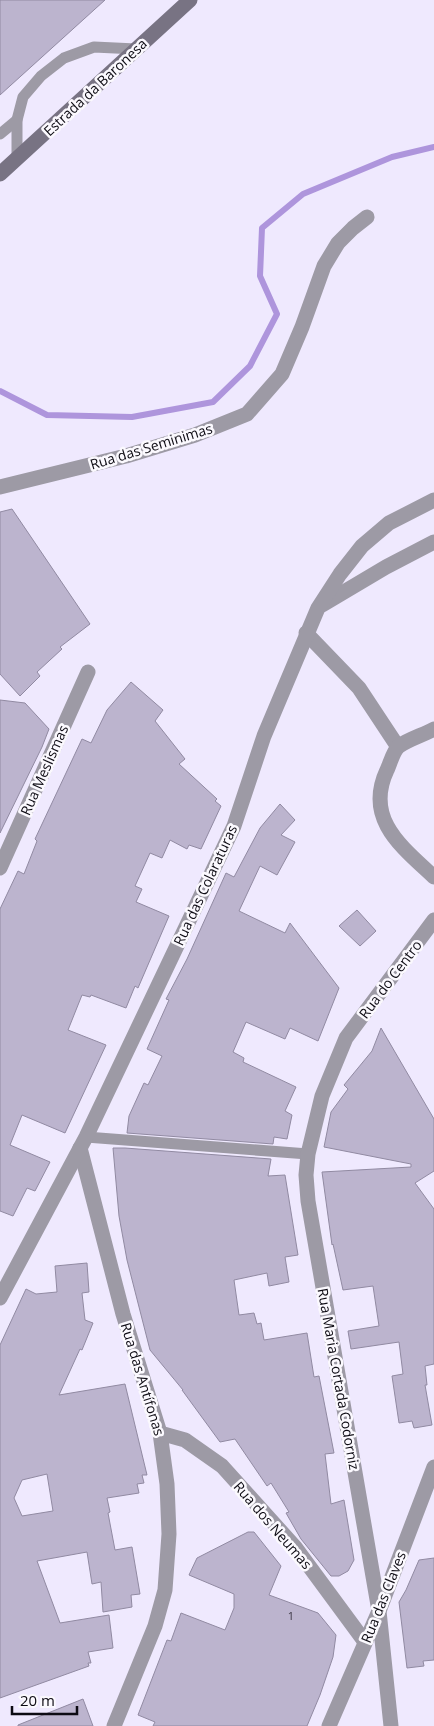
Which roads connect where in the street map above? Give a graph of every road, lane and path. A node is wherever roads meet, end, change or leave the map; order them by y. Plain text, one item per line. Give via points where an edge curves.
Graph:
1 (190, 0) edge
2 (136, 49) junction
3 (17, 120) junction
4 (0, 134) edge
5 (17, 159) junction
6 (0, 174) edge
7 (367, 218) dead end
8 (0, 487) edge
9 (434, 500) edge
10 (434, 542) edge
11 (318, 608) junction
12 (306, 633) junction
13 (88, 672) dead end
14 (434, 729) edge
15 (398, 747) junction
16 (0, 868) edge
17 (434, 877) edge
18 (434, 920) edge
19 (346, 1038) joint
20 (83, 1143) junction
21 (308, 1154) junction
22 (0, 1298) edge
23 (160, 1433) junction
24 (434, 1467) edge
25 (379, 1611) junction
26 (365, 1642) junction
27 (114, 1726) edge
28 (329, 1726) edge
29 (391, 1726) edge

1 - 2 main road, Estrada da Baronesa
2 - 3 lane via 94,47 64,58 41,76 23,97
2 - 5 main road, Estrada da Baronesa
3 - 4 lane
3 - 5 lane
5 - 6 main road, Estrada da Baronesa
7 - 8 street, Rua das Seminimas via 338,243 324,266 282,374 247,414 195,435 126,456
9 - 11 street, Rua das Colaraturas via 389,523 362,546
10 - 11 street
11 - 12 street, Rua das Colaraturas
12 - 15 street via 359,688
12 - 20 street, Rua das Colaraturas via 264,736 234,826
13 - 16 street, Rua Meslismas
14 - 15 street
15 - 17 street via 382,780 379,799 383,816 394,838
18 - 19 street, Rua do Centro
19 - 21 street, Rua Maria Cortada Codorniz via 322,1096
20 - 21 lane
20 - 22 street, Rua das Colaraturas
20 - 23 street, Rua das Antífonas via 123,1314
21 - 25 street, Rua Maria Cortada Codorniz via 308,1202
23 - 26 street, Rua dos Neumas via 185,1440 222,1466 294,1547
23 - 27 street, Rua das Antífonas via 169,1534 165,1590 155,1626
24 - 25 street, Rua das Claves
25 - 26 street, Rua das Claves
25 - 29 street, Rua Maria Cortada Codorniz
26 - 28 street, Rua das Claves

